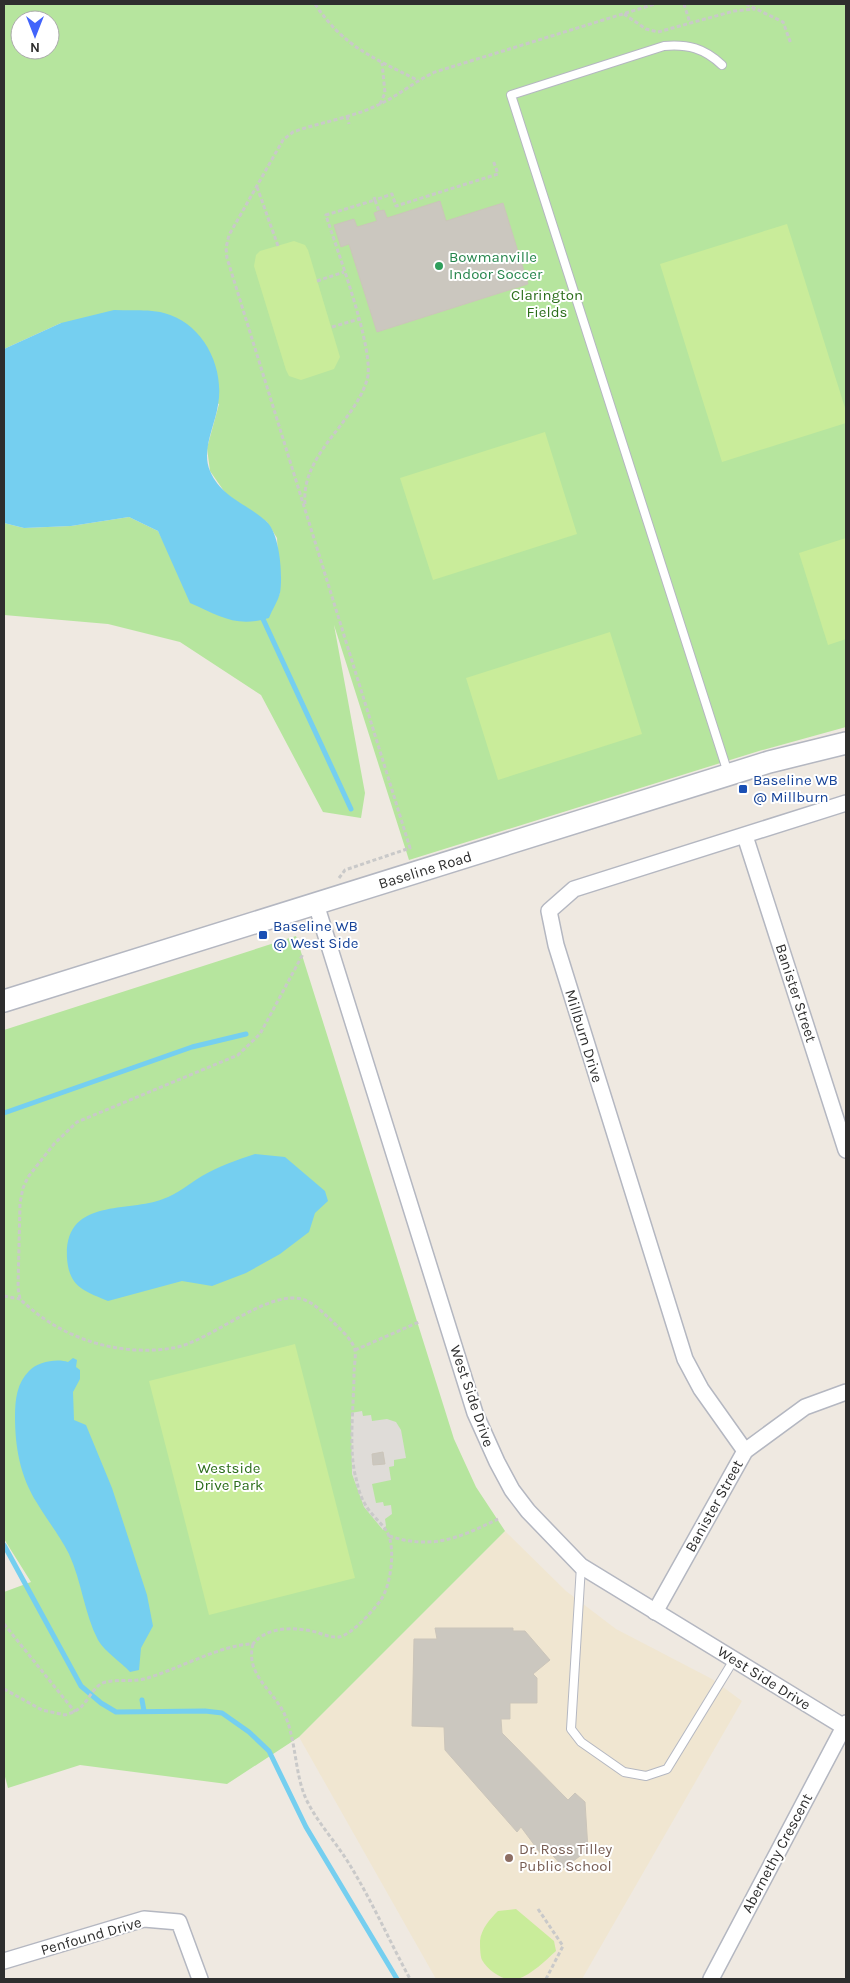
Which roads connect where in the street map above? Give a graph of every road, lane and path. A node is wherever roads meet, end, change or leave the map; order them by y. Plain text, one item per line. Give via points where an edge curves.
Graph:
1 (315, 4) edge
2 (655, 4) edge
3 (684, 4) edge
4 (746, 4) edge
5 (755, 9) junction
6 (624, 14) junction
7 (690, 23) junction
8 (790, 44) dead end
9 (382, 63) junction
10 (722, 65) dead end
11 (417, 80) junction
12 (380, 105) junction
13 (347, 116) junction
14 (349, 124) dead end
15 (493, 160) dead end
16 (257, 186) junction
17 (374, 198) junction
18 (379, 211) dead end
19 (278, 246) dead end
20 (344, 272) junction
21 (317, 281) dead end
22 (359, 319) junction
23 (332, 327) dead end
24 (306, 510) junction
25 (846, 743) edge
26 (728, 775) junction
27 (846, 803) edge
28 (745, 836) junction
29 (340, 883) dead end
30 (316, 904) junction
31 (303, 954) dead end
32 (4, 1001) edge
33 (846, 1150) edge
34 (4, 1296) edge
35 (20, 1298) junction
36 (419, 1322) dead end
37 (355, 1350) junction
38 (846, 1392) edge
39 (745, 1451) junction
40 (498, 1519) dead end
41 (389, 1536) junction
42 (581, 1566) junction
43 (654, 1612) junction
44 (4, 1624) edge
45 (253, 1644) junction
46 (735, 1658) junction
47 (4, 1689) edge
48 (75, 1712) junction
49 (845, 1726) edge
50 (538, 1909) dead end
51 (4, 1961) edge
52 (200, 1979) edge
53 (410, 1979) edge
54 (546, 1979) edge
55 (711, 1979) edge

1 - 9 path via 343,38
2 - 6 path
3 - 7 path
4 - 5 path
5 - 7 path
5 - 8 path via 783,22
6 - 7 path via 652,32
6 - 11 path
9 - 11 path
9 - 12 path via 385,93
10 - 26 lane via 699,48 683,44 664,46 511,95
11 - 12 path
12 - 13 path
13 - 14 path
13 - 16 path via 293,132 284,140
15 - 17 path via 498,174 396,206 392,194
16 - 19 path
16 - 24 path via 229,235 227,258
17 - 18 path
17 - 20 path via 326,215
20 - 21 path
20 - 22 path
22 - 23 path
22 - 24 path via 367,349 367,380 306,478
24 - 29 path via 410,848 345,870 340,874
25 - 26 street, Baseline Road
26 - 30 street, Baseline Road
27 - 28 street, Millburn Drive
28 - 33 street, Banister Street
28 - 39 street, Millburn Drive via 574,889 549,911 559,954 685,1358 701,1389
30 - 32 street, Baseline Road
30 - 42 street, West Side Drive via 475,1412 512,1490 528,1512
31 - 35 path via 260,1034 238,1055 77,1122 54,1144 23,1188 20,1203
34 - 35 path
35 - 37 path via 61,1330 85,1340 131,1350 161,1350 183,1346 267,1304 298,1298 317,1307 340,1328
36 - 37 path
37 - 41 path via 354,1474 365,1505
38 - 39 street, Banister Street via 805,1407
39 - 43 street, Banister Street
40 - 41 path via 460,1537 438,1543
41 - 45 path via 392,1568 382,1600 347,1634 331,1637 301,1630 273,1630 261,1635
42 - 43 street, West Side Drive
42 - 46 lane via 571,1728 581,1742 624,1772 646,1776 666,1769
43 - 46 street, West Side Drive
44 - 48 path
45 - 48 path via 234,1646 144,1679 105,1682
45 - 53 path via 250,1654 252,1665 284,1715 307,1801 348,1862
46 - 49 street, West Side Drive
47 - 48 path via 54,1715
49 - 55 street, Abernethy Crescent
50 - 54 path via 563,1946
51 - 52 street, Penfound Drive via 144,1919 179,1922

